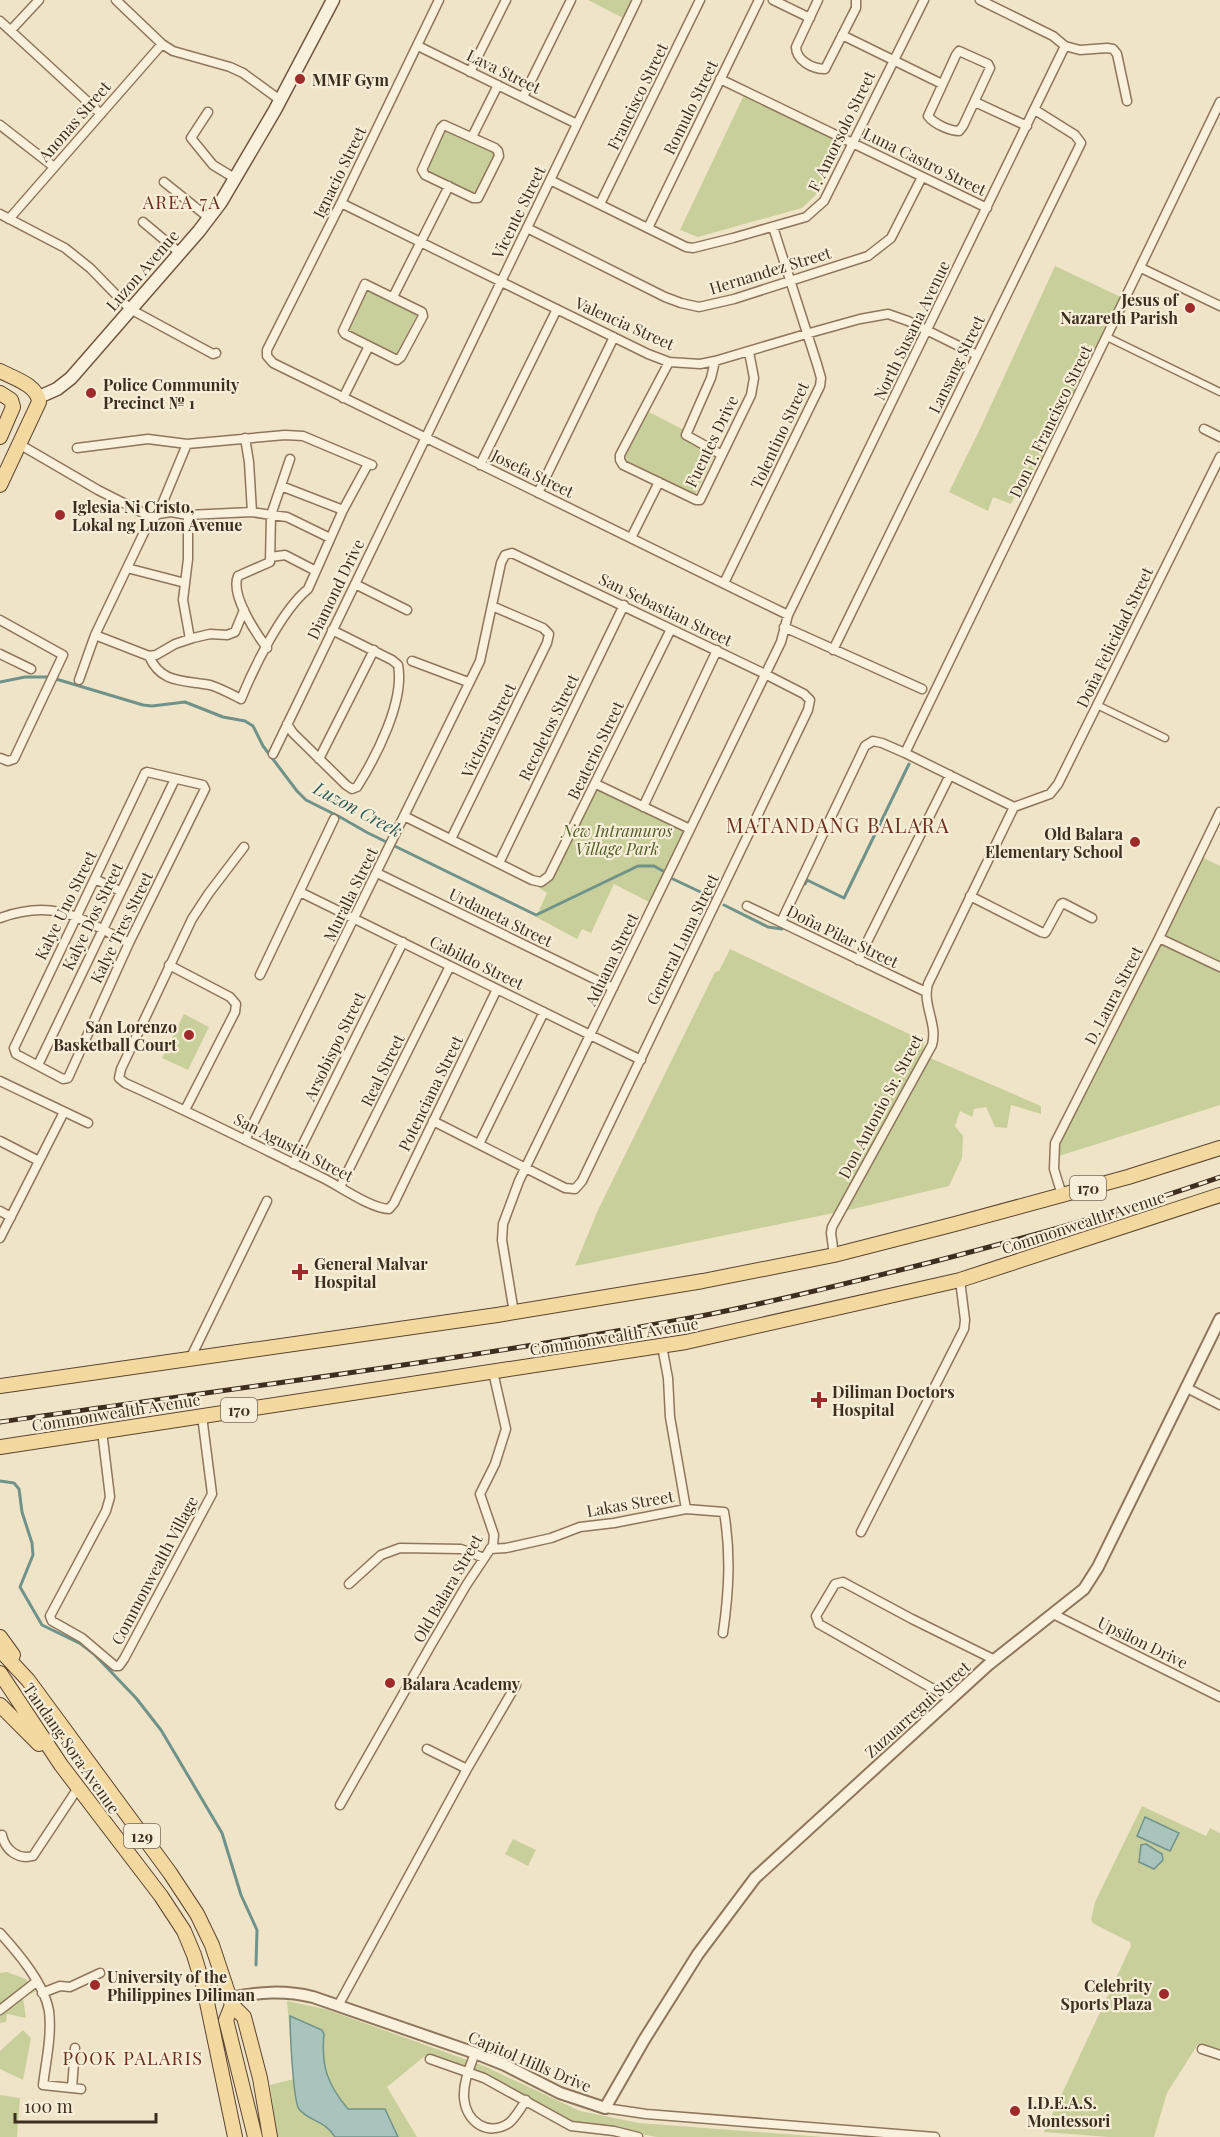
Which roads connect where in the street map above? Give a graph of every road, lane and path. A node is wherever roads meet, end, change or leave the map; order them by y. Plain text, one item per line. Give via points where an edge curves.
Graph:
1 (39, 0) edge
2 (116, 0) edge
3 (333, 0) edge
4 (439, 0) edge
5 (506, 0) edge
6 (571, 0) edge
7 (637, 0) edge
8 (700, 0) edge
9 (759, 0) edge
10 (773, 0) edge
11 (818, 0) edge
12 (856, 0) edge
13 (924, 0) edge
14 (980, 0) edge
15 (810, 18) junction
16 (0, 21) edge
17 (11, 30) junction
18 (842, 35) junction
19 (162, 44) junction
20 (418, 46) junction
21 (1065, 46) junction
22 (893, 58) junction
23 (470, 72) junction
24 (720, 79) junction
25 (942, 84) junction
26 (498, 85) junction
27 (523, 97) junction
28 (280, 100) junction
29 (1127, 100) dead end
30 (975, 102) junction
31 (1220, 102) edge
32 (1035, 110) junction
33 (208, 112) dead end
34 (101, 114) junction
35 (577, 124) junction
36 (0, 125) edge
37 (1027, 126) junction
38 (472, 137) junction
39 (852, 142) junction
40 (54, 167) junction
41 (922, 177) junction
42 (236, 179) junction
43 (550, 180) junction
44 (164, 182) dead end
45 (449, 186) junction
46 (341, 203) junction
47 (600, 204) junction
48 (987, 208) junction
49 (0, 214) edge
50 (209, 218) junction
51 (9, 219) junction
52 (143, 222) dead end
53 (772, 227) junction
54 (527, 228) junction
55 (648, 228) junction
56 (420, 242) junction
57 (180, 253) junction
58 (1141, 267) junction
59 (501, 281) junction
60 (790, 281) junction
61 (393, 297) junction
62 (1220, 306) edge
63 (130, 309) junction
64 (557, 309) junction
65 (927, 330) junction
66 (806, 334) junction
67 (1107, 337) junction
68 (614, 338) junction
69 (369, 346) junction
70 (749, 352) junction
71 (216, 353) dead end
72 (977, 355) junction
73 (267, 356) joint
74 (715, 361) junction
75 (669, 362) junction
76 (0, 371) edge
77 (1220, 392) edge
78 (0, 393) edge
79 (39, 397) junction
80 (343, 398) junction
81 (1204, 429) dead end
82 (1220, 436) edge
83 (0, 437) edge
84 (245, 438) junction
85 (425, 438) junction
86 (19, 444) junction
87 (187, 444) junction
88 (76, 448) dead end
89 (722, 455) junction
90 (1220, 457) edge
91 (290, 459) dead end
92 (480, 465) junction
93 (658, 482) junction
94 (0, 485) edge
95 (281, 486) junction
96 (538, 493) junction
97 (343, 510) junction
98 (252, 512) junction
99 (271, 514) junction
100 (188, 515) junction
101 (155, 516) junction
102 (330, 538) junction
103 (631, 538) junction
104 (506, 555) joint
105 (271, 557) junction
106 (127, 568) junction
107 (316, 572) junction
108 (185, 583) junction
109 (724, 583) junction
110 (355, 584) junction
111 (624, 605) junction
112 (492, 606) junction
113 (244, 610) junction
114 (407, 610) dead end
115 (788, 615) junction
116 (0, 620) edge
117 (784, 627) junction
118 (671, 629) junction
119 (332, 630) junction
120 (95, 635) junction
121 (190, 639) junction
122 (267, 648) junction
123 (374, 650) junction
124 (717, 650) junction
125 (833, 650) junction
126 (0, 654) edge
127 (149, 656) junction
128 (412, 661) dead end
129 (31, 669) dead end
130 (765, 674) junction
131 (79, 680) dead end
132 (468, 682) junction
133 (922, 689) dead end
134 (810, 700) joint
135 (1097, 705) junction
136 (287, 724) junction
137 (1165, 738) dead end
138 (905, 753) junction
139 (273, 754) dead end
140 (0, 758) edge
141 (319, 759) junction
142 (950, 775) junction
143 (175, 779) junction
144 (596, 784) junction
145 (643, 807) junction
146 (1014, 807) junction
147 (1220, 812) edge
148 (404, 816) junction
149 (334, 819) dead end
150 (690, 829) junction
151 (451, 839) junction
152 (244, 847) dead end
153 (500, 863) junction
154 (377, 873) junction
155 (95, 879) junction
156 (120, 891) junction
157 (300, 892) junction
158 (970, 896) junction
159 (747, 906) dead end
160 (76, 916) junction
161 (0, 918) edge
162 (1092, 918) dead end
163 (355, 919) junction
164 (781, 922) junction
165 (102, 929) junction
166 (1159, 938) junction
167 (403, 942) junction
168 (129, 943) junction
169 (858, 960) junction
170 (169, 965) junction
171 (450, 966) junction
172 (1220, 967) edge
173 (260, 975) dead end
174 (613, 988) junction
175 (497, 989) junction
176 (926, 992) junction
177 (544, 1012) junction
178 (590, 1035) junction
179 (641, 1060) junction
180 (38, 1065) junction
181 (0, 1081) edge
182 (185, 1110) junction
183 (64, 1112) junction
184 (433, 1121) junction
185 (87, 1123) dead end
186 (245, 1140) junction
187 (0, 1141) edge
188 (479, 1144) junction
189 (1220, 1148) edge
190 (39, 1161) junction
191 (293, 1164) junction
192 (526, 1167) junction
193 (340, 1187) junction
194 (1062, 1195) junction
195 (1220, 1195) edge
196 (267, 1201) dead end
197 (388, 1209) joint
198 (0, 1211) edge
199 (11, 1217) junction
200 (0, 1238) edge
201 (834, 1255) junction
202 (960, 1280) junction
203 (514, 1312) junction
204 (1220, 1318) edge
205 (663, 1346) junction
206 (190, 1359) junction
207 (493, 1372) junction
208 (0, 1386) edge
209 (1187, 1388) junction
210 (1220, 1405) edge
211 (202, 1416) junction
212 (102, 1431) junction
213 (0, 1447) edge
214 (686, 1509) junction
215 (861, 1532) dead end
216 (490, 1549) junction
217 (484, 1558) junction
218 (349, 1584) dead end
219 (1053, 1614) junction
220 (723, 1633) dead end
221 (0, 1637) edge
222 (0, 1650) edge
223 (995, 1660) junction
224 (0, 1673) edge
225 (28, 1680) junction
226 (0, 1684) edge
227 (516, 1685) dead end
228 (1220, 1697) edge
229 (17, 1699) junction
230 (951, 1699) junction
231 (0, 1705) edge
232 (427, 1749) dead end
233 (61, 1765) junction
234 (466, 1769) junction
235 (78, 1788) junction
236 (340, 1805) dead end
237 (2, 1835) dead end
238 (0, 1933) edge
239 (100, 1973) dead end
240 (36, 1982) junction
241 (42, 1993) junction
242 (231, 2001) junction
243 (339, 2004) junction
244 (0, 2010) edge
245 (75, 2048) dead end
246 (1202, 2049) dead end
247 (475, 2053) junction
248 (1220, 2055) edge
249 (429, 2059) dead end
250 (468, 2072) junction
251 (526, 2100) junction
252 (605, 2108) junction
253 (613, 2134) edge
254 (894, 2135) edge
255 (916, 2136) edge
256 (235, 2137) edge
257 (255, 2137) edge
258 (270, 2137) edge
259 (638, 2137) edge
260 (935, 2137) edge

1 - 17 street
2 - 19 street
3 - 28 main road, Luzon Avenue
4 - 20 street, Ignacio Street
5 - 23 street
6 - 27 street
7 - 35 street, Vicente Street
8 - 47 street, Francisco Street
9 - 24 street, Romulo Street
10 - 15 street
11 - 15 street
12 - 18 street
13 - 22 street, F. Amorsolo Street
14 - 21 street via 1053,36
15 - 18 street via 796,54 818,69 829,64
16 - 17 street
17 - 34 street
18 - 22 street
19 - 28 street via 243,73
19 - 34 street, Anonas Street
20 - 23 street, Lava Street
20 - 46 street, Ignacio Street
21 - 29 street via 1080,50 1113,49
21 - 32 street, North Susana Avenue
22 - 25 street
22 - 39 street, F. Amorsolo Street
23 - 26 street, Lava Street
24 - 39 street, Luna Castro Street
24 - 55 street, Romulo Street
25 - 30 street via 928,112 931,120 959,131
25 - 30 street via 959,51 988,64 990,72
26 - 27 street, Lava Street
26 - 38 street
27 - 35 street, Lava Street
28 - 42 main road, Luzon Avenue
30 - 37 street
31 - 58 street, Don T. Francisco Street
32 - 37 street, North Susana Avenue
32 - 72 street, Lansang Street via 1075,135 1081,143
33 - 42 street via 191,138 213,165
34 - 40 street, Anonas Street
35 - 43 street, Vicente Street
36 - 40 street
37 - 48 street, North Susana Avenue
38 - 45 street via 444,125 423,166 425,175
38 - 45 street via 495,148 499,156 478,198
39 - 41 street, Luna Castro Street
39 - 53 street, F. Amorsolo Street via 824,201 806,217
40 - 51 street, Anonas Street
41 - 48 street, Luna Castro Street
41 - 60 street, Hernandez Street via 891,238 880,248 868,256
42 - 50 main road, Luzon Avenue
43 - 47 street, F. Amorsolo Street
43 - 54 street, Vicente Street
44 - 50 street
45 - 56 street
46 - 56 street, Valencia Street
46 - 73 street, Ignacio Street
47 - 55 street, F. Amorsolo Street
48 - 65 street, North Susana Avenue
49 - 51 street
50 - 57 main road, Luzon Avenue
51 - 63 street via 65,248
52 - 57 street
53 - 55 street, F. Amorsolo Street via 693,248
53 - 60 street, Tolentino Street
54 - 59 street, Vicente Street
54 - 60 street, Hernandez Street via 681,303 699,307
56 - 59 street, Valencia Street
56 - 61 street
57 - 63 main road, Luzon Avenue
58 - 62 street
58 - 67 street, Don T. Francisco Street
59 - 64 street, Valencia Street
59 - 85 street, Vicente Street
60 - 66 street, Tolentino Street
61 - 69 street via 363,286 343,331
61 - 69 street via 420,309 423,316 397,360
63 - 71 street
63 - 79 main road, Luzon Avenue via 66,382
64 - 68 street, Valencia Street
64 - 92 street
65 - 66 street, Valencia Street via 888,314
65 - 72 street, Valencia Street
65 - 115 street, North Susana Avenue
66 - 70 street, Valencia Street
66 - 109 street, Tolentino Street via 821,378 820,386
67 - 77 street
67 - 138 street, Don T. Francisco Street
68 - 75 street, Valencia Street
68 - 96 street
69 - 80 street
70 - 74 street, Valencia Street
70 - 89 street, Fuentes Drive via 754,378 751,395
72 - 125 street, Lansang Street
73 - 80 street, Josefa Street via 273,363
74 - 75 street, Valencia Street
74 - 89 street via 686,435
75 - 93 street, Fuentes Drive via 620,454 623,465
76 - 79 main road via 29,386
78 - 83 main road via 13,405
79 - 86 main road
80 - 85 street, Josefa Street
81 - 82 street
84 - 87 street
84 - 97 street via 303,436 370,464
84 - 98 street
85 - 92 street, Josefa Street
85 - 110 street, Diamond Drive
86 - 94 main road
86 - 101 street via 98,490
87 - 88 street via 148,439
87 - 101 street
89 - 93 street, Fuentes Drive via 700,500
90 - 135 street, Doña Felicidad Street
91 - 95 street
92 - 96 street, Josefa Street
93 - 103 street, Fuentes Drive
95 - 97 street
95 - 99 street
96 - 103 street, Josefa Street
97 - 102 street
98 - 99 street
98 - 100 street
99 - 102 street
99 - 105 street
100 - 101 street via 171,512
100 - 108 street
101 - 106 street
102 - 107 street
103 - 109 street, Josefa Street
104 - 111 street, San Sebastian Street via 522,556
104 - 112 street, Muralla Street
105 - 107 street via 285,555
105 - 113 street via 266,565 236,579 235,589
106 - 108 street
106 - 120 street
107 - 122 street
108 - 121 street via 183,600
109 - 115 street, Josefa Street
110 - 114 street
110 - 119 street, Diamond Drive
111 - 118 street, San Sebastian Street
111 - 153 street, Recoletos Street
112 - 132 street, Muralla Street via 483,652
112 - 151 street, Victoria Street via 549,634
113 - 121 street via 235,633
113 - 122 street
115 - 117 street, North Susana Avenue
116 - 140 street via 63,655 14,759
117 - 125 street
117 - 130 street, Aduana Street
118 - 124 street, San Sebastian Street
118 - 144 street, Beaterio Street
119 - 123 street
119 - 136 street, Diamond Drive
120 - 127 street
120 - 131 street
121 - 127 street
122 - 127 street via 241,699 211,686 162,674
123 - 141 street
123 - 141 street via 398,665 399,671 391,717 362,779 352,789
124 - 130 street, San Sebastian Street
124 - 145 street
125 - 133 street
126 - 129 street
128 - 132 street
130 - 134 street, San Sebastian Street
130 - 150 street, Aduana Street
132 - 148 street, Muralla Street
134 - 179 street, General Luna Street
135 - 137 street
135 - 146 street, Doña Felicidad Street via 1054,791
136 - 139 street, Diamond Drive
136 - 141 street
138 - 142 street
138 - 164 street via 873,741 865,747
142 - 146 street
142 - 169 street
143 - 155 street, Kalye Uno Street via 145,773
143 - 156 street, Kalye Dos Street
143 - 168 street, Kalye Tres Street via 203,785 205,789
144 - 145 street
144 - 153 street, Beaterio Street via 549,876 541,882 532,880
145 - 150 street
146 - 158 street
147 - 166 street, D. Laura Street
148 - 151 street
148 - 154 street, Muralla Street
149 - 157 street
150 - 174 street, Aduana Street
151 - 153 street
152 - 170 street via 199,907
154 - 163 street, Muralla Street
154 - 174 street, Urdaneta Street
155 - 156 street
155 - 160 street, Kalye Uno Street
156 - 165 street, Kalye Dos Street
157 - 163 street, Cabildo Street
157 - 173 street
158 - 162 street via 1045,933 1063,903
158 - 176 street
159 - 164 street, Doña Pilar Street
160 - 161 street via 47,909
160 - 165 street
160 - 180 street, Kalye Uno Street via 14,1052
163 - 167 street, Cabildo Street
163 - 186 street, Muralla Street
164 - 169 street, Doña Pilar Street
165 - 168 street
165 - 180 street, Kalye Dos Street
166 - 172 street
166 - 194 street, D. Laura Street via 1055,1143 1054,1169
167 - 171 street, Cabildo Street
167 - 191 street, Arsobispo Street
168 - 180 street, Kalye Tres Street via 66,1079
169 - 176 street, Doña Pilar Street
170 - 182 street via 230,997 236,1004
170 - 182 street, San Agustin Street via 119,1078
171 - 175 street, Cabildo Street
171 - 193 street, Real Street
174 - 178 street, Aduana Street
175 - 177 street, Cabildo Street
175 - 184 street, Potenciana Street
176 - 201 street, Don Antonio Sr. Street via 934,1034 932,1045 832,1227
177 - 178 street, Cabildo Street
177 - 188 street
178 - 179 street, Cabildo Street
178 - 192 street, Aduana Street
179 - 192 street, General Luna Street via 575,1189 565,1188
181 - 183 street
182 - 186 street, San Agustin Street
183 - 185 street
183 - 190 street
184 - 188 street
184 - 197 street, Potenciana Street
186 - 191 street, San Agustin Street
187 - 190 street
188 - 192 street
189 - 194 main road, Commonwealth Avenue / 170
190 - 199 street
191 - 193 street, San Agustin Street
192 - 203 street, Aduana Street via 503,1224
193 - 197 street, San Agustin Street via 380,1209
194 - 201 main road, Commonwealth Avenue / 170
195 - 202 main road, Commonwealth Avenue / 170
196 - 206 street
198 - 199 street
199 - 200 street
201 - 203 main road, Commonwealth Avenue / 170
202 - 205 main road, Commonwealth Avenue / 170
202 - 215 street via 964,1329
203 - 206 main road, Commonwealth Avenue / 170
204 - 209 street, Zuzuarregui Street
205 - 207 main road, Commonwealth Avenue / 170
205 - 214 street, Lakas Street
206 - 208 main road, Commonwealth Avenue / 170
207 - 211 main road, Commonwealth Avenue / 170
207 - 216 street, Old Balara Street via 506,1429 480,1494 494,1535
209 - 210 street
209 - 219 street, Zuzuarregui Street via 1091,1579
211 - 212 main road, Commonwealth Avenue / 170
211 - 212 street, Commonwealth Village via 212,1494 119,1666 110,1664 50,1616 110,1497
212 - 213 main road, Commonwealth Avenue / 170
214 - 216 street, Lakas Street via 580,1527 551,1538
214 - 220 street via 724,1512 730,1563
216 - 217 street, Old Balara Street
217 - 218 street via 461,1549 400,1548 381,1556
217 - 236 street, Old Balara Street
219 - 223 street, Zuzuarregui Street
219 - 228 street, Upsilon Drive
221 - 225 main road
222 - 225 main road, Tandang Sora Avenue / 129
223 - 230 street, Zuzuarregui Street
223 - 230 street via 843,1582 835,1584 816,1616 819,1624
224 - 229 main road, Tandang Sora Avenue / 129
225 - 242 main road, Tandang Sora Avenue / 129 via 191,1903 212,1945
226 - 229 main road
227 - 234 street
229 - 233 main road, Tandang Sora Avenue / 129
230 - 252 street, Zuzuarregui Street via 755,1878 698,1954
231 - 233 main road
232 - 234 street
233 - 235 main road, Tandang Sora Avenue / 129
234 - 243 street
235 - 237 street via 33,1856 10,1851
235 - 256 main road, Tandang Sora Avenue / 129 via 161,1896 189,1941 204,1988
238 - 240 street
239 - 241 street via 69,1987
240 - 241 street
240 - 244 street
241 - 245 street via 50,2027 43,2085 76,2088
242 - 243 street, Capitol Hills Drive via 272,1991 294,1992
242 - 257 main road, Tandang Sora Avenue / 129 via 226,2020
242 - 258 main road, Tandang Sora Avenue / 129 via 244,2017
243 - 247 street, Capitol Hills Drive
246 - 248 street
247 - 250 street
247 - 252 street, Capitol Hills Drive via 560,2093
249 - 250 street
250 - 251 street
250 - 251 street via 466,2108 483,2128 495,2129 509,2122
251 - 253 street via 571,2126
252 - 254 street, Capitol Hills Drive
253 - 259 street
254 - 255 street, Capitol Hills Drive
255 - 260 street, Capitol Hills Drive

